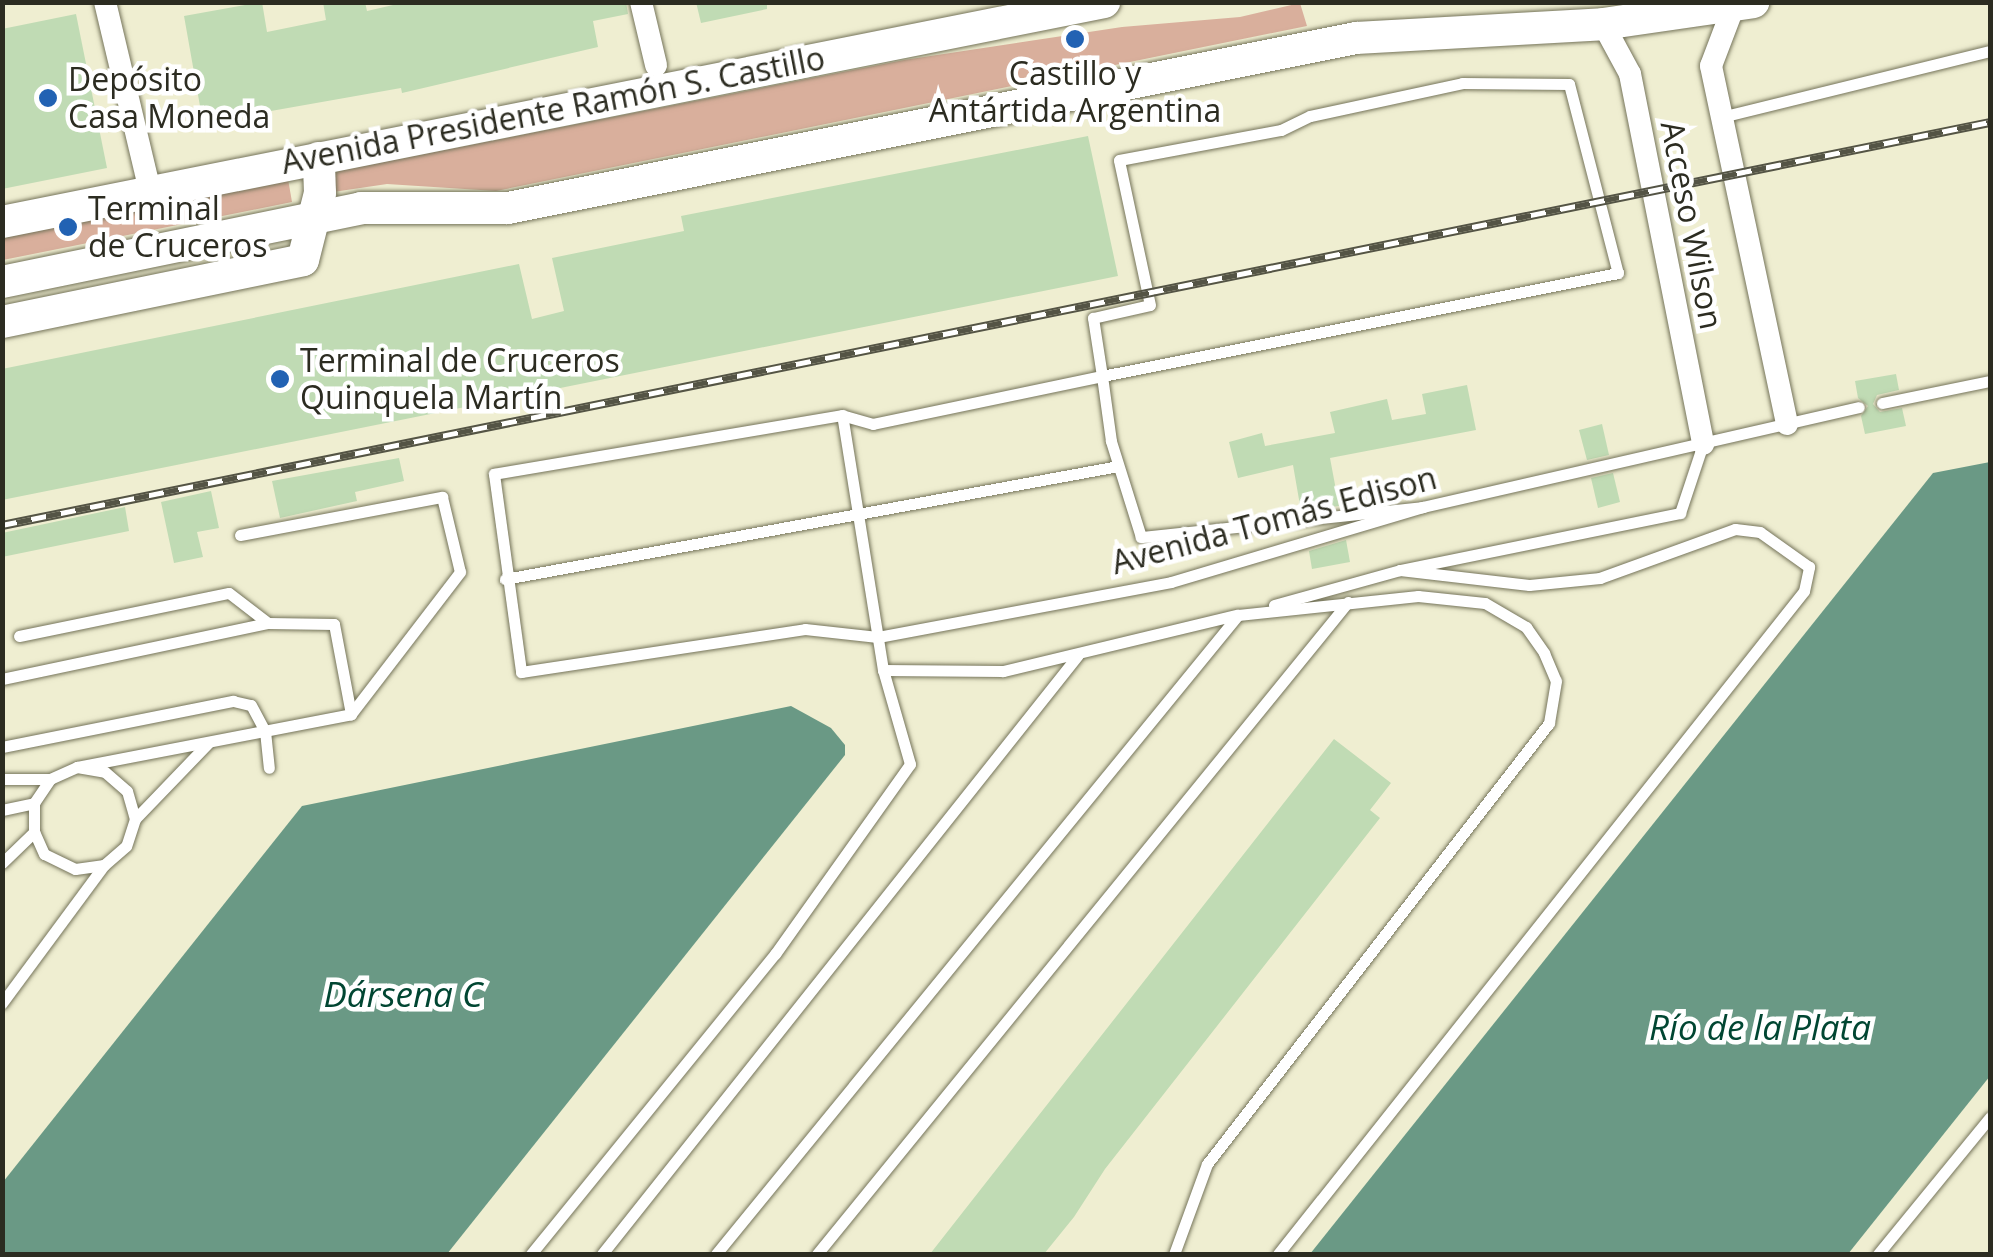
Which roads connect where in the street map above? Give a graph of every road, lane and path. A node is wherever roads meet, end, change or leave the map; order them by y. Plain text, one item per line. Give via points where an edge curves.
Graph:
1 (105, 2) edge
2 (641, 2) edge
3 (1104, 2) edge
4 (1743, 5) edge
5 (1048, 8) edge
6 (1604, 24) junction
7 (1990, 51) edge
8 (656, 65) dead end
9 (1720, 117) junction
10 (304, 160) junction
11 (150, 191) junction
12 (315, 216) junction
13 (2, 222) edge
14 (2, 282) edge
15 (2, 322) edge
16 (1102, 376) junction
17 (1990, 381) edge
18 (1882, 403) dead end
19 (1859, 406) dead end
20 (842, 415) junction
21 (1787, 424) junction
22 (1702, 444) junction
23 (1118, 466) junction
24 (1423, 507) junction
25 (858, 515) junction
26 (240, 535) dead end
27 (1400, 570) junction
28 (505, 580) junction
29 (1349, 600) junction
30 (1238, 615) junction
31 (268, 623) junction
32 (20, 636) dead end
33 (878, 638) junction
34 (1078, 655) junction
35 (882, 670) junction
36 (2, 680) edge
37 (351, 714) junction
38 (265, 731) junction
39 (210, 742) junction
40 (2, 747) edge
41 (76, 767) junction
42 (269, 768) dead end
43 (2, 779) edge
44 (50, 779) junction
45 (34, 804) junction
46 (2, 810) edge
47 (135, 819) junction
48 (34, 832) junction
49 (8, 849) edge
50 (44, 854) junction
51 (2, 863) edge
52 (104, 865) junction
53 (2, 1003) edge
54 (1990, 1117) edge
55 (530, 1254) edge
56 (602, 1254) edge
57 (716, 1254) edge
58 (817, 1254) edge
59 (1174, 1254) edge
60 (1278, 1254) edge
61 (1878, 1254) edge

1 - 11 street
2 - 8 street
3 - 5 main road, Avenida Presidente Ramón S. Castillo
4 - 6 main road, Avenida Presidente Ramón S. Castillo
4 - 9 street, Acceso Wilson via 1712,66
5 - 10 main road, Avenida Presidente Ramón S. Castillo
6 - 12 main road, Avenida Presidente Ramón S. Castillo via 1356,38 508,208 386,206
6 - 22 street, Acceso Wilson via 1630,74
7 - 9 lane
9 - 21 street, Acceso Wilson
10 - 11 main road, Avenida Presidente Ramón S. Castillo
10 - 12 main road
11 - 13 main road, Avenida Presidente Ramón S. Castillo
12 - 14 main road, Avenida Presidente Ramón S. Castillo
12 - 15 main road, Avenida Presidente Ramón S. Castillo via 303,260
16 - 16 lane via 1618,274 1569,84 1462,83 1310,116 1281,130 1119,160 1150,306 1093,318
16 - 20 lane via 874,424
16 - 23 lane
17 - 18 lane
19 - 21 lane, Avenida Tomás Edison
20 - 25 lane
20 - 28 lane via 494,474
21 - 22 lane, Avenida Tomás Edison
22 - 24 lane, Avenida Tomás Edison
22 - 27 lane via 1680,514
23 - 24 lane via 1141,537
23 - 25 lane
24 - 33 lane, Avenida Tomás Edison via 1171,582
25 - 28 lane
25 - 33 lane
26 - 37 lane via 442,497 460,572
27 - 30 lane
27 - 60 lane via 1528,585 1600,578 1736,528 1760,532 1808,567 1804,591
28 - 33 lane, Avenida Tomás Edison via 521,672 805,629
29 - 30 lane
29 - 58 lane
29 - 59 lane via 1418,596 1485,603 1526,628 1556,680 1549,723 1207,1164
30 - 34 lane
30 - 57 lane
31 - 32 lane via 229,594
31 - 36 lane
31 - 37 lane via 334,624
33 - 35 lane
34 - 35 lane via 1002,671
34 - 56 lane
35 - 55 lane via 910,764 775,954
37 - 38 lane
38 - 39 lane
38 - 40 lane via 251,704 233,701
38 - 42 lane
39 - 41 lane
39 - 47 lane
41 - 44 lane
41 - 47 lane via 105,772 127,791
43 - 44 lane
44 - 45 lane
45 - 46 lane
45 - 48 lane
47 - 52 lane via 126,846
48 - 49 lane
48 - 50 lane
49 - 50 lane
49 - 51 lane
50 - 52 lane via 76,869
52 - 53 lane
54 - 61 lane

